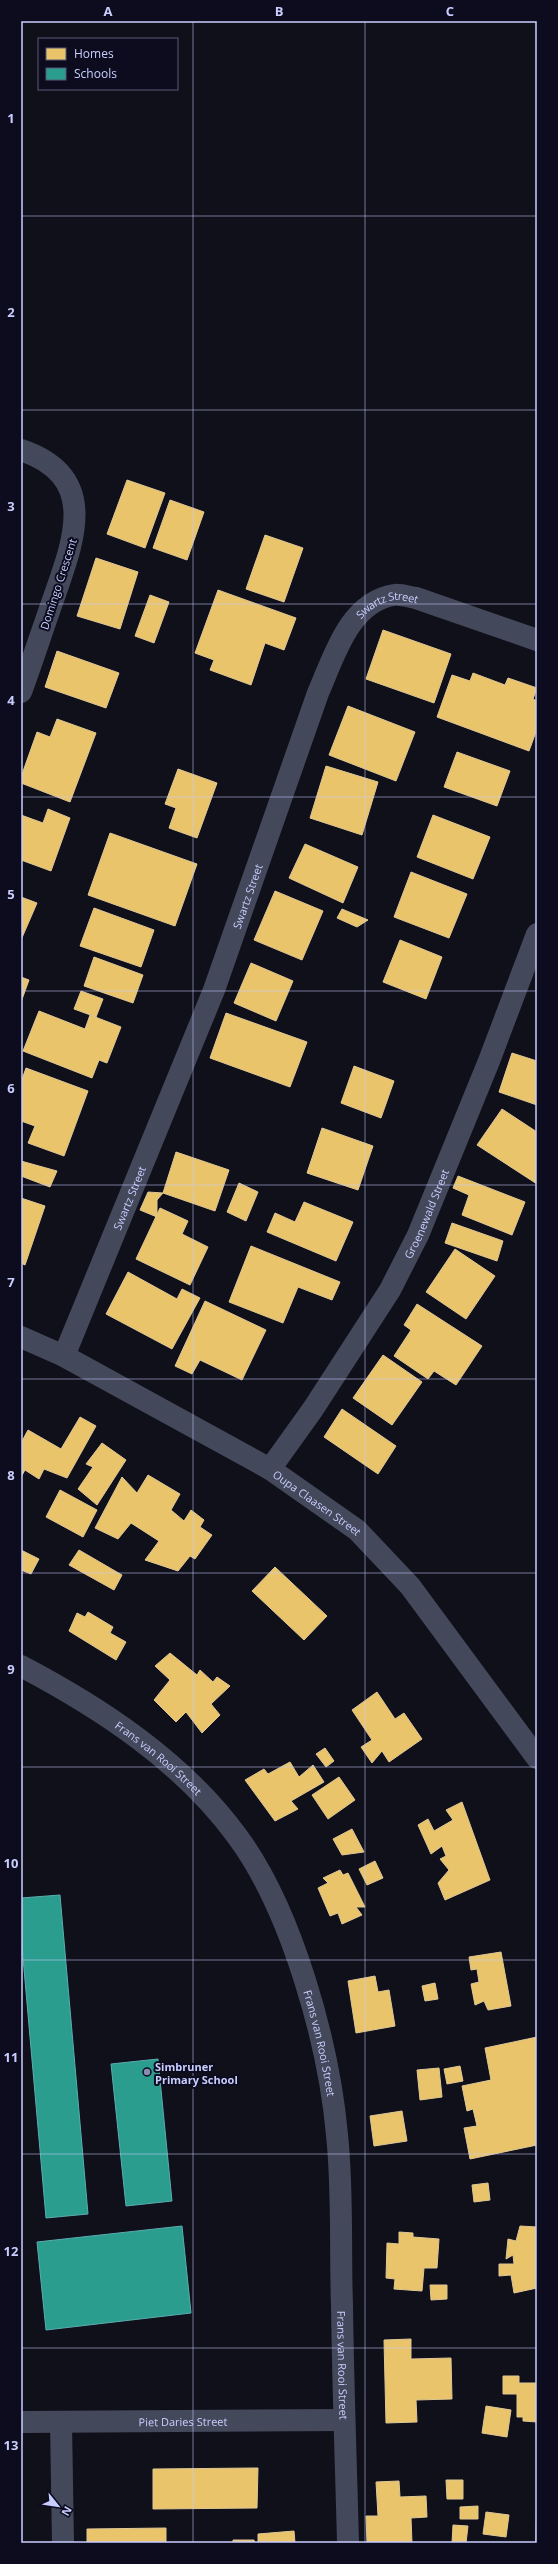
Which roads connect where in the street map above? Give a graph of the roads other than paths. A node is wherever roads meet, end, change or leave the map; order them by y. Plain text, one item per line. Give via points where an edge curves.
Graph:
1 (21, 450) edge
2 (537, 640) edge
3 (21, 692) edge
4 (537, 934) edge
5 (21, 1337) edge
6 (64, 1356) junction
7 (270, 1470) junction
8 (21, 1666) edge
9 (537, 1758) edge
10 (344, 2420) junction
11 (21, 2422) edge
12 (61, 2423) junction
13 (63, 2543) edge
14 (348, 2543) edge

1 - 3 street, Domingo Crescent via 37,455 59,472 69,489 76,510 73,544
2 - 6 street, Swartz Street via 416,598 395,595 372,602 358,615 338,647 318,693 214,990
4 - 7 street, Groenewald Street via 489,1062 418,1235 390,1290
5 - 6 street, Oupa Claasen Street
6 - 7 street, Oupa Claasen Street
7 - 9 street, Oupa Claasen Street via 357,1530 410,1586
8 - 10 street, Frans van Rooi Street via 100,1712 150,1748 194,1787 238,1837 271,1893 305,1979 324,2053 338,2135
10 - 12 street, Piet Daries Street
10 - 14 street, Frans van Rooi Street
11 - 12 street, Piet Daries Street
12 - 13 street

